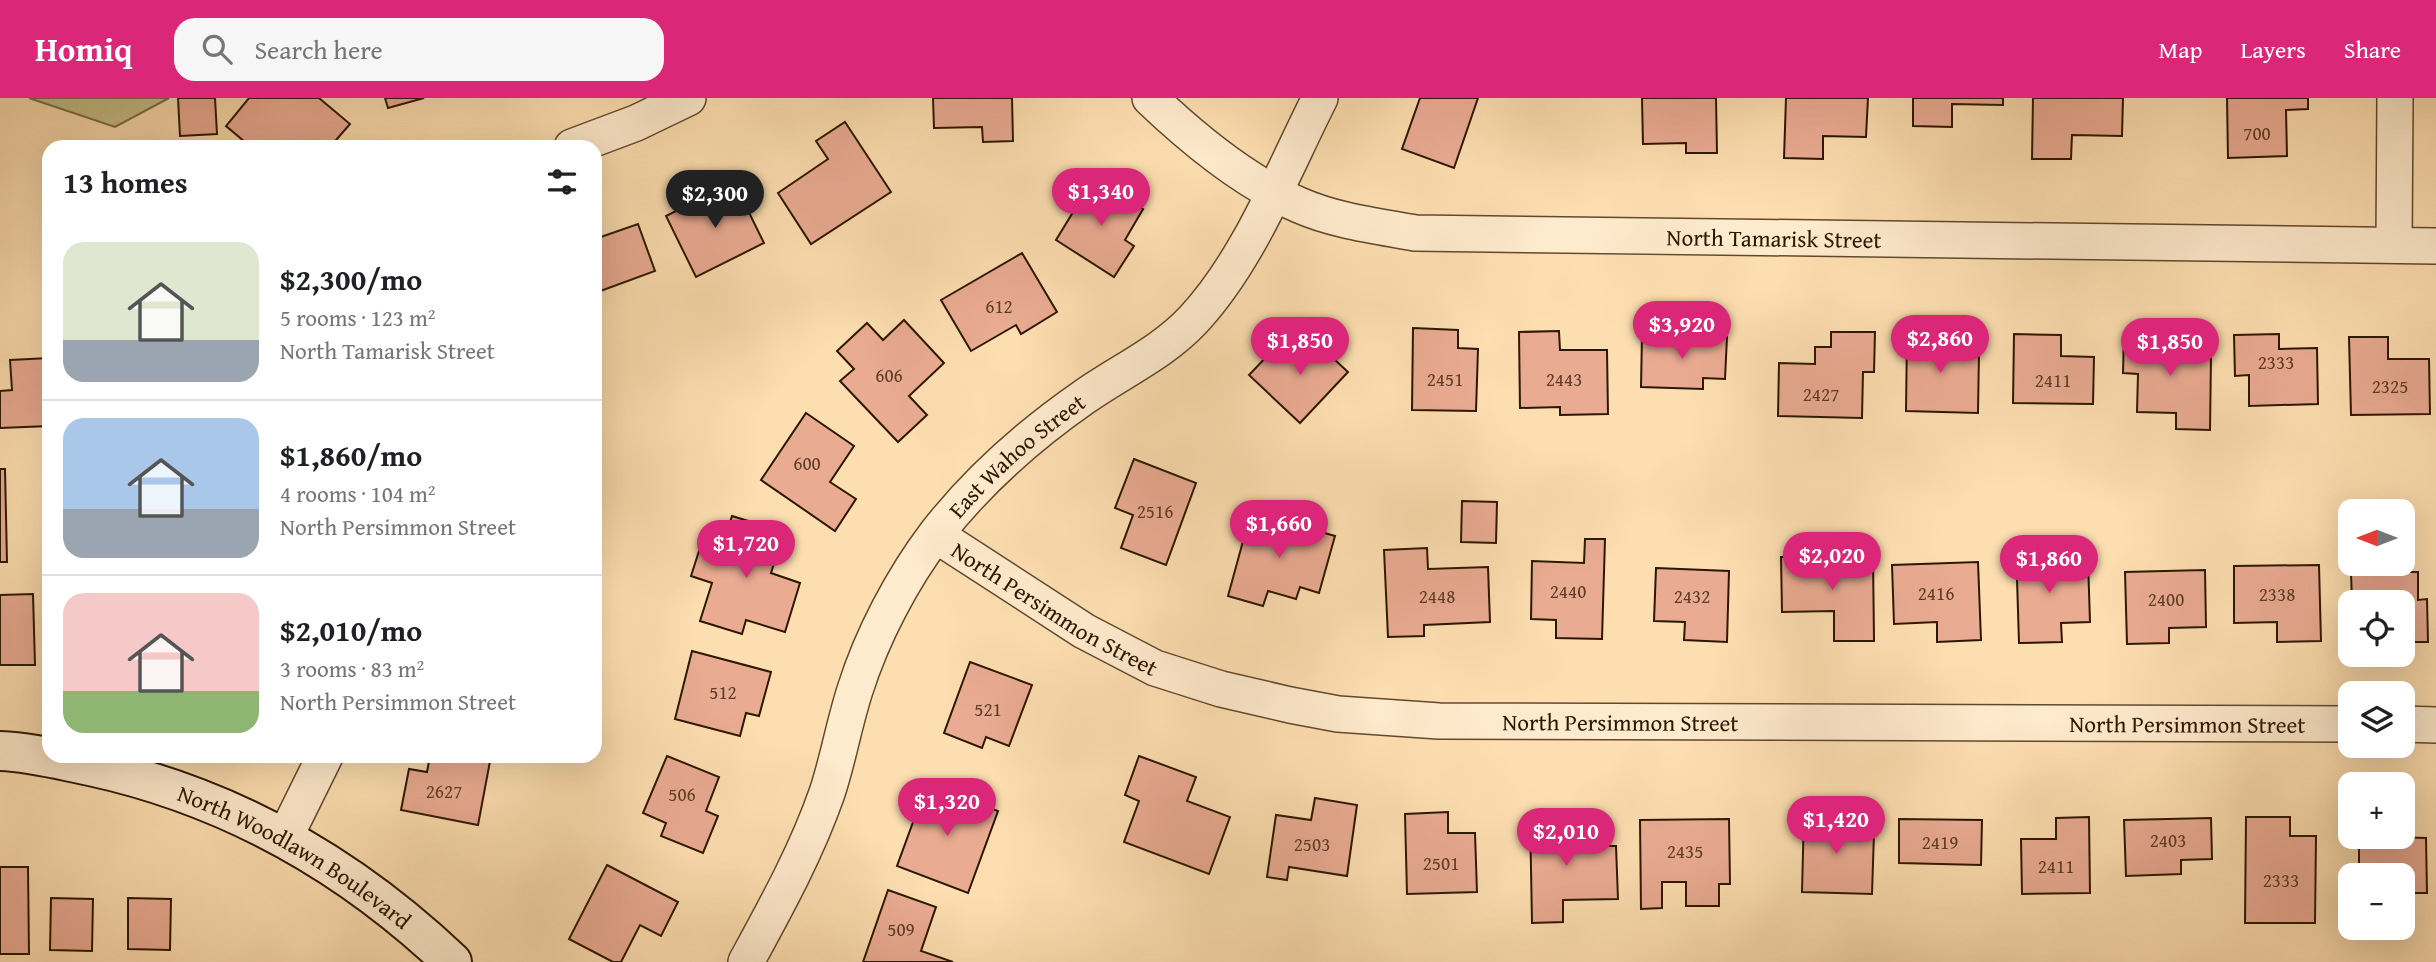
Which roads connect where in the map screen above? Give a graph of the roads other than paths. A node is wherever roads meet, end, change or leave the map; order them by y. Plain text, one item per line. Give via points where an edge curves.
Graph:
1 (688, 98) edge
2 (1150, 98) edge
3 (1320, 98) edge
4 (2395, 98) edge
5 (591, 140) edge
6 (1273, 191) junction
7 (2394, 245) junction
8 (2436, 246) edge
9 (936, 535) junction
10 (2338, 724) edge
11 (2415, 724) edge
12 (2436, 725) edge
13 (0, 751) edge
14 (42, 757) edge
15 (73, 763) edge
16 (322, 763) edge
17 (285, 837) junction
18 (435, 957) edge
19 (746, 962) edge

1 - 5 street
2 - 6 street, North Tamarisk Street via 1220,156
3 - 6 street, East Wahoo Street
4 - 7 street
6 - 7 street, North Tamarisk Street via 1300,206 1351,222 1425,233
6 - 9 street, East Wahoo Street via 1240,257 1192,321 1147,359 1085,396 997,463
7 - 8 street, North Tamarisk Street
9 - 10 street, North Persimmon Street via 1084,631 1155,667 1245,695 1338,714 1439,721
9 - 19 street, East Wahoo Street via 905,582 874,644 855,688 819,813 796,870
11 - 12 street
13 - 14 street, North Woodlawn Boulevard
15 - 17 street, North Woodlawn Boulevard via 138,777 213,803
16 - 17 street
17 - 18 street, North Woodlawn Boulevard via 400,915

